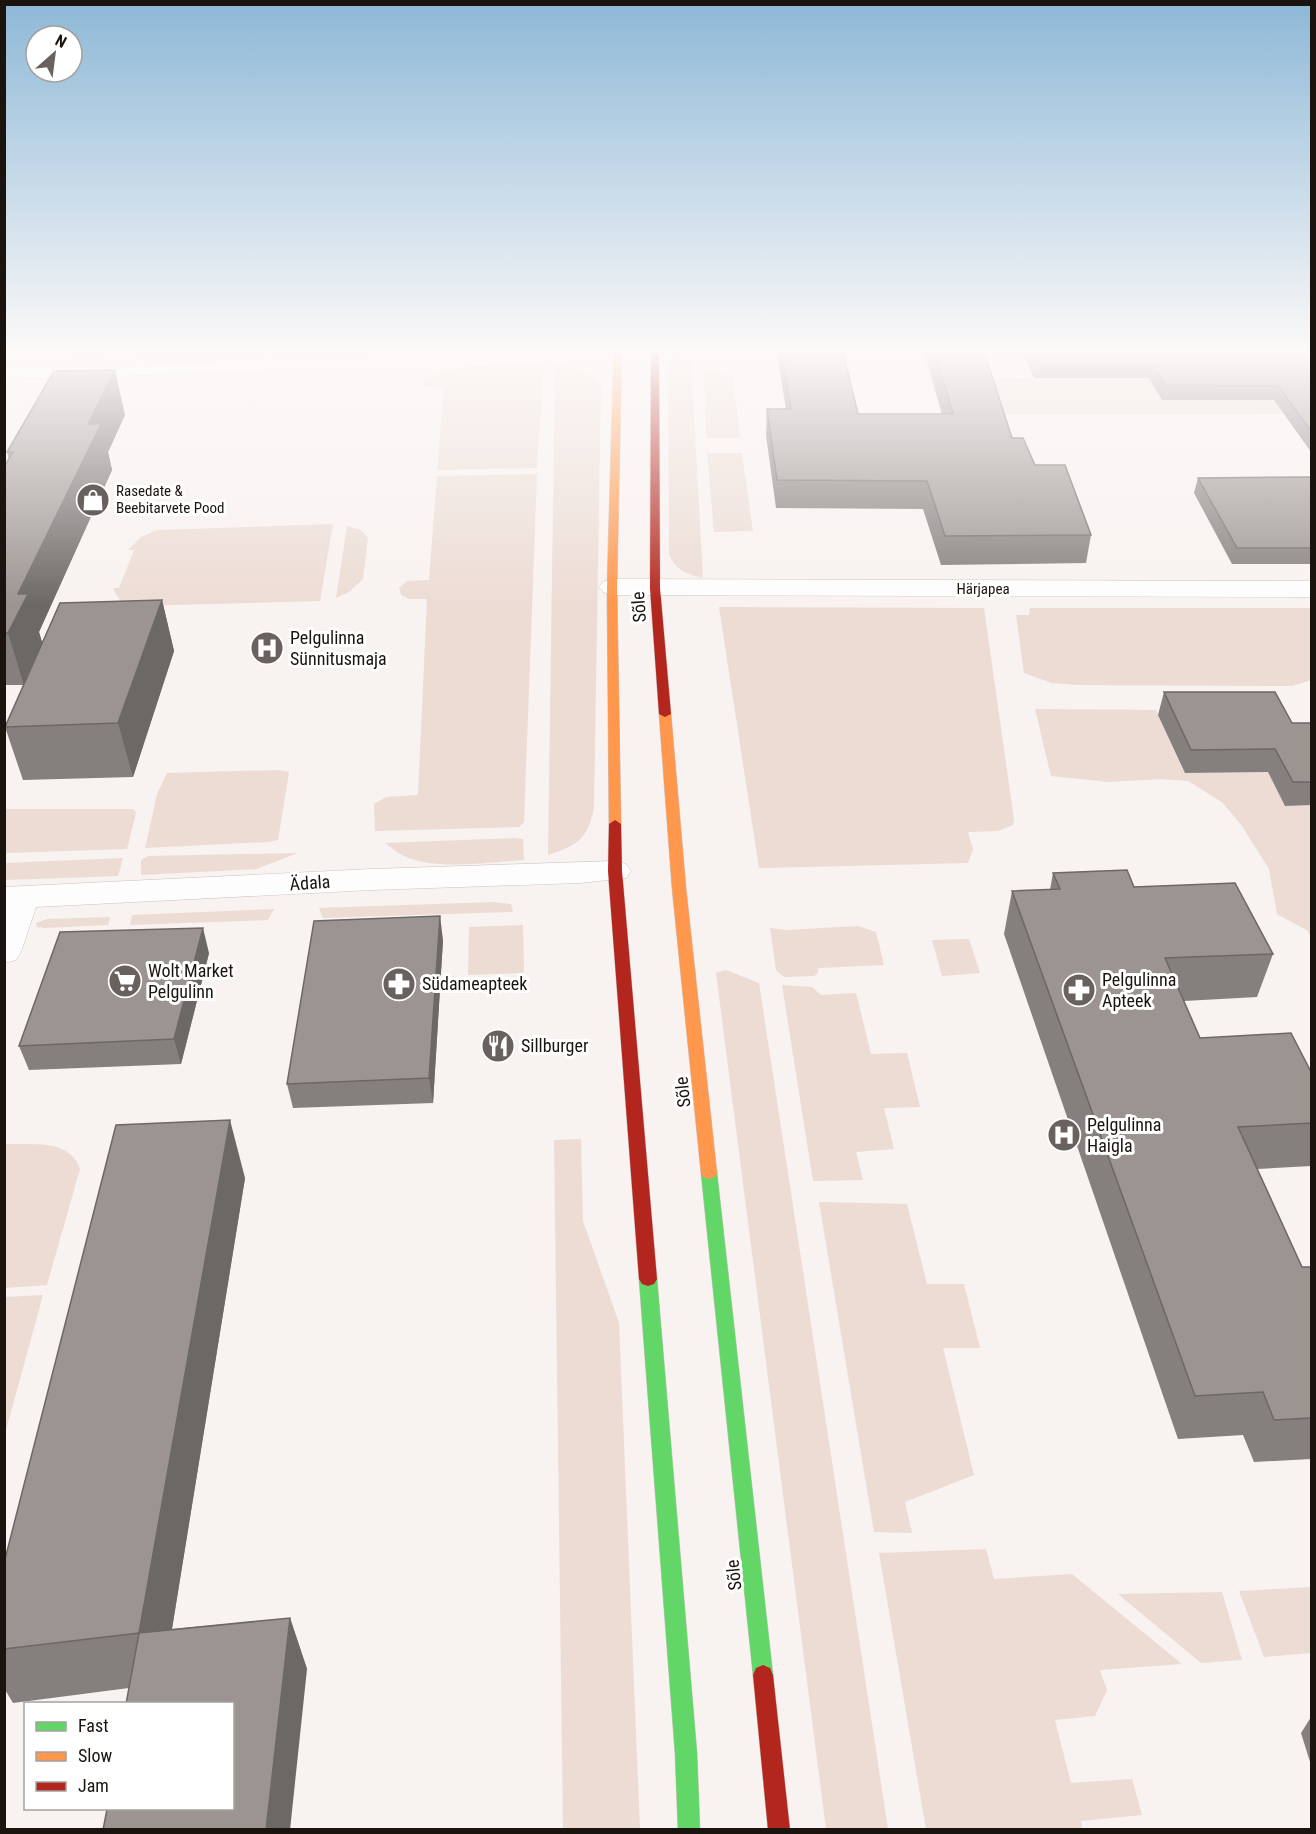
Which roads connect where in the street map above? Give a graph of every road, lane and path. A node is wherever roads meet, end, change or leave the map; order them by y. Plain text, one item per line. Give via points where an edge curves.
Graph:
1 (616, 434) edge
2 (655, 434) edge
3 (612, 587) junction
4 (655, 588) junction
5 (1311, 589) edge
6 (615, 871) junction
7 (14, 898) edge
8 (4, 952) edge
9 (689, 1830) edge
10 (779, 1830) edge

1 - 3 main road, Sõle
2 - 4 main road, Sõle
3 - 4 street, Härjapea
3 - 6 main road, Sõle
4 - 5 street, Härjapea
4 - 10 main road, Sõle via 679,888
6 - 7 street, Ädala
6 - 9 main road, Sõle
7 - 8 street

